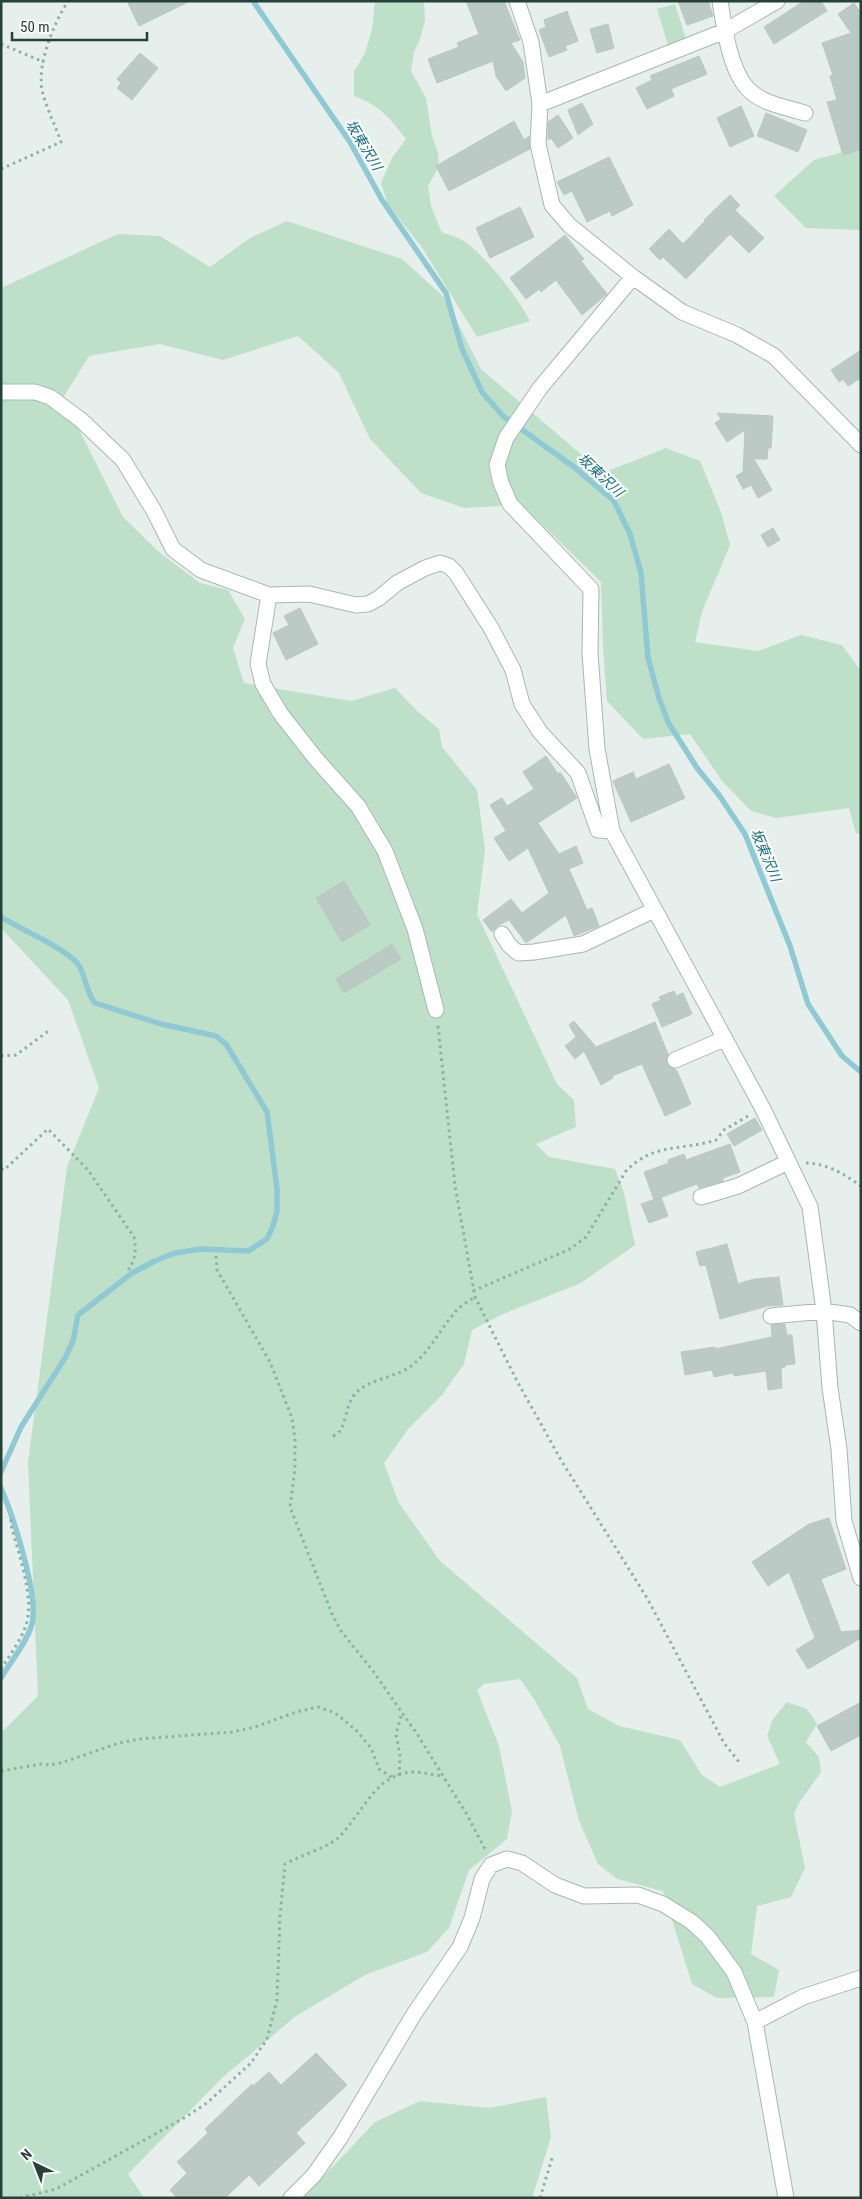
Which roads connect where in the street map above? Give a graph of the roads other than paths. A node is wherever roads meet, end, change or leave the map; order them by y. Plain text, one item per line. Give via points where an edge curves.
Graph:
1 (517, 1) edge
2 (720, 1) edge
3 (777, 1) edge
4 (725, 31) junction
5 (540, 104) junction
6 (804, 113) dead end
7 (633, 277) junction
8 (1, 392) edge
9 (861, 446) edge
10 (269, 595) junction
11 (612, 831) junction
12 (654, 910) junction
13 (502, 934) dead end
14 (436, 1010) road end
15 (724, 1039) junction
16 (675, 1060) dead end
17 (788, 1162) junction
18 (701, 1197) dead end
19 (824, 1311) junction
20 (771, 1316) dead end
21 (861, 1323) edge
22 (861, 1578) edge
23 (861, 1978) edge
24 (755, 2022) junction
25 (291, 2198) edge
26 (786, 2198) edge

1 - 5 street via 531,42
2 - 4 street
3 - 4 street
4 - 5 street
4 - 6 street via 738,74 748,89 771,103
5 - 7 street via 538,144 552,205 569,225
7 - 9 street via 682,312 736,335 774,356
7 - 11 street via 540,388 506,438 497,466 510,504 591,589 590,653 597,749
8 - 10 street via 36,392 50,396 123,460 173,550 200,570
10 - 11 street via 309,594 346,604 368,604 425,568 440,563 449,566 491,628 513,670 522,704 540,732 578,773 598,830
10 - 14 street via 258,664 262,684 316,759 358,806 385,851 415,929
11 - 12 street
12 - 13 street via 583,944 534,952 518,953
12 - 15 street
15 - 16 street
15 - 17 street
17 - 18 street via 738,1186
17 - 19 street via 810,1207
19 - 20 street
19 - 21 street via 850,1314
19 - 22 street via 844,1521
23 - 24 street via 803,1997
24 - 25 street via 734,1972 708,1937 692,1922 663,1904 638,1896 584,1896 555,1885 522,1863 506,1859 492,1865 482,1880 472,1918 460,1946 414,2014 340,2138 314,2175
24 - 26 street

